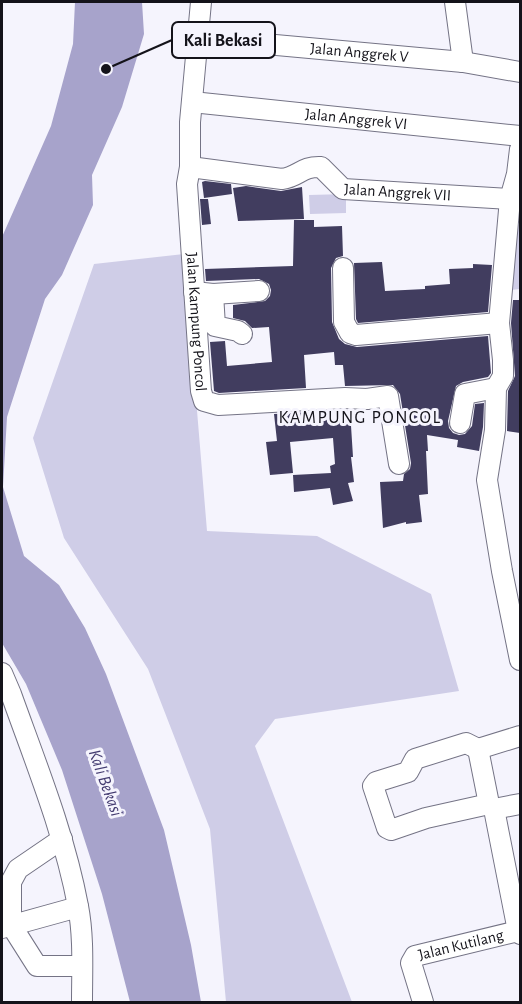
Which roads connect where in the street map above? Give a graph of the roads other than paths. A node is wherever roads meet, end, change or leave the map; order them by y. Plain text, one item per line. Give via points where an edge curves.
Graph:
1 (201, 2) edge
2 (455, 2) edge
3 (198, 38) junction
4 (463, 62) junction
5 (520, 72) edge
6 (192, 102) junction
7 (520, 136) edge
8 (520, 149) edge
9 (190, 167) junction
10 (519, 174) edge
11 (510, 199) junction
12 (343, 268) dead end
13 (259, 291) dead end
14 (204, 293) junction
15 (511, 297) edge
16 (499, 323) junction
17 (206, 328) junction
18 (242, 334) dead end
19 (512, 360) edge
20 (496, 388) junction
21 (460, 423) dead end
22 (399, 464) dead end
23 (520, 660) edge
24 (2, 672) edge
25 (520, 736) edge
26 (478, 749) junction
27 (520, 804) edge
28 (491, 807) junction
29 (62, 839) junction
30 (514, 871) edge
31 (78, 907) junction
32 (6, 926) edge
33 (519, 933) edge
34 (82, 966) junction
35 (82, 1002) edge
36 (423, 1002) edge

1 - 3 street, Jalan Kampung Poncol
2 - 4 street
3 - 4 street, Jalan Anggrek V
3 - 6 street, Jalan Kampung Poncol
4 - 5 street, Jalan Anggrek V
6 - 7 street, Jalan Anggrek VI
6 - 9 street, Jalan Kampung Poncol
8 - 10 street
9 - 11 street, Jalan Anggrek VII via 282,179 312,166 321,167 343,189
9 - 14 street, Jalan Kampung Poncol via 188,202
10 - 11 street
11 - 15 street
12 - 16 street via 344,322 350,333
13 - 14 street
14 - 17 street, Jalan Kampung Poncol
15 - 16 street
16 - 19 street
17 - 18 street
17 - 22 street, Jalan Kampung Poncol via 201,391 204,401 218,405 388,396
19 - 20 street
20 - 21 street via 465,394
20 - 23 street via 488,480
24 - 29 street
25 - 26 street
26 - 28 street
26 - 28 street via 466,743 422,756 415,759 408,772 373,786 391,830 426,818
27 - 28 street
28 - 30 street
29 - 31 street
29 - 32 street via 18,869 11,882
30 - 33 street
31 - 32 street
31 - 34 street
32 - 34 street via 37,966
33 - 36 street, Jalan Kutilang via 415,956 411,963
34 - 35 street

